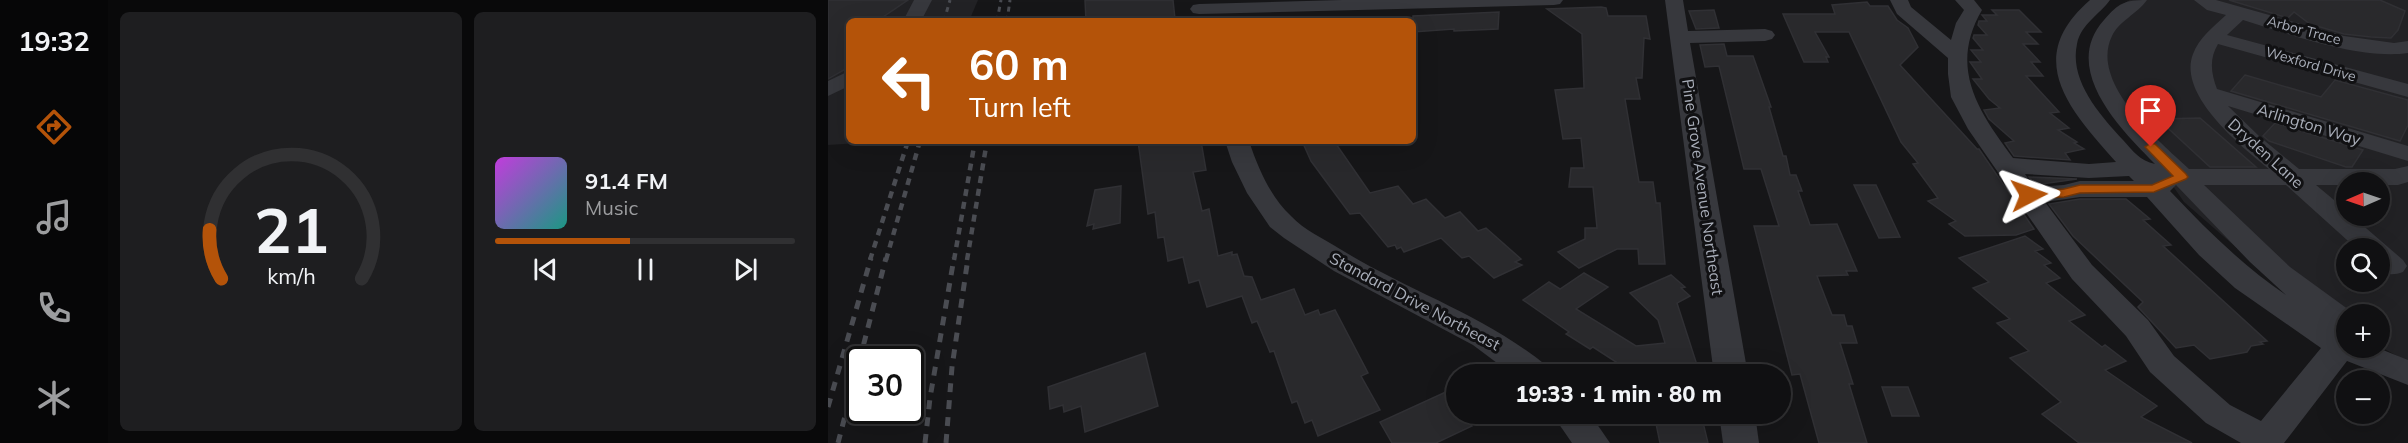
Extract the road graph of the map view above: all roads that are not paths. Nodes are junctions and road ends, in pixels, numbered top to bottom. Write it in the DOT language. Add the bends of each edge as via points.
graph roads {
  1 [pos="923,0"];
  2 [pos="1554,0"];
  3 [pos="1674,0"];
  4 [pos="1899,0"];
  5 [pos="1964,0"];
  6 [pos="2101,0"];
  7 [pos="2138,0"];
  8 [pos="2203,0"];
  9 [pos="2241,7"];
  10 [pos="2276,9"];
  11 [pos="1200,10"];
  12 [pos="914,18"];
  13 [pos="1765,35"];
  14 [pos="1681,37"];
  15 [pos="2213,37"];
  16 [pos="2407,38"];
  17 [pos="1958,56"];
  18 [pos="846,79"];
  19 [pos="828,90"];
  20 [pos="2408,91"];
  21 [pos="2209,93"];
  22 [pos="1238,144"];
  23 [pos="2408,154"];
  24 [pos="2007,165"];
  25 [pos="2408,173"];
  26 [pos="2181,177"];
  27 [pos="2145,178"];
  28 [pos="2294,178"];
  29 [pos="2095,180"];
  30 [pos="2029,195"];
  31 [pos="2362,238"];
  32 [pos="2336,327"];
  33 [pos="2336,331"];
  34 [pos="2336,345"];
  35 [pos="2390,352"];
  36 [pos="2382,358"];
  37 [pos="2408,363"];
  38 [pos="1523,364"];
  39 [pos="1729,364"];
  40 [pos="2408,373"];
  41 [pos="1578,424"];
  42 [pos="1738,424"];
  43 [pos="1592,443"];
  44 [pos="1741,443"];
  1 -- 12 [label="street"];
  2 -- 11 [label="street"];
  3 -- 14 [label="street, Pine Grove Avenue Northeast"];
  4 -- 17 [label="street" via="1903,10"];
  5 -- 17 [label="street" via="1973,10 1965,23"];
  6 -- 27 [label="street" via="2067,36 2067,70 2090,118"];
  7 -- 26 [label="street" via="2117,17 2099,43 2101,75 2125,119"];
  8 -- 9 [label="street, Arbor Trace" via="2213,6"];
  9 -- 10 [label="street"];
  9 -- 15 [label="street, Dryden Lane"];
  9 -- 16 [label="street, Arbor Trace" via="2379,48"];
  13 -- 14 [label="street"];
  14 -- 39 [label="street, Pine Grove Avenue Northeast"];
  15 -- 20 [label="street, Wexford Drive"];
  15 -- 21 [label="street, Dryden Lane" via="2200,60 2202,80"];
  17 -- 24 [label="street" via="1962,96"];
  18 -- 19 [label="street"];
  21 -- 23 [label="street, Arlington Way"];
  21 -- 28 [label="street, Dryden Lane" via="2240,132"];
  22 -- 38 [label="street, Standard Drive Northeast" via="1256,189 1282,223 1337,262 1456,319"];
  24 -- 29 [label="street"];
  24 -- 30 [label="street"];
  25 -- 28 [label="street" via="2398,177"];
  26 -- 27 [label="street"];
  26 -- 28 [label="street"];
  26 -- 32 [label="street"];
  27 -- 29 [label="street"];
  27 -- 33 [label="street" via="2209,249 2245,280"];
  28 -- 31 [label="street, Dryden Lane"];
  29 -- 30 [label="street"];
  30 -- 34 [label="street" via="2082,272 2137,328 2162,364 2218,414 2266,440"];
  35 -- 37 [label="street"];
  36 -- 40 [label="street"];
  41 -- 43 [label="street"];
  42 -- 44 [label="street"];
}
